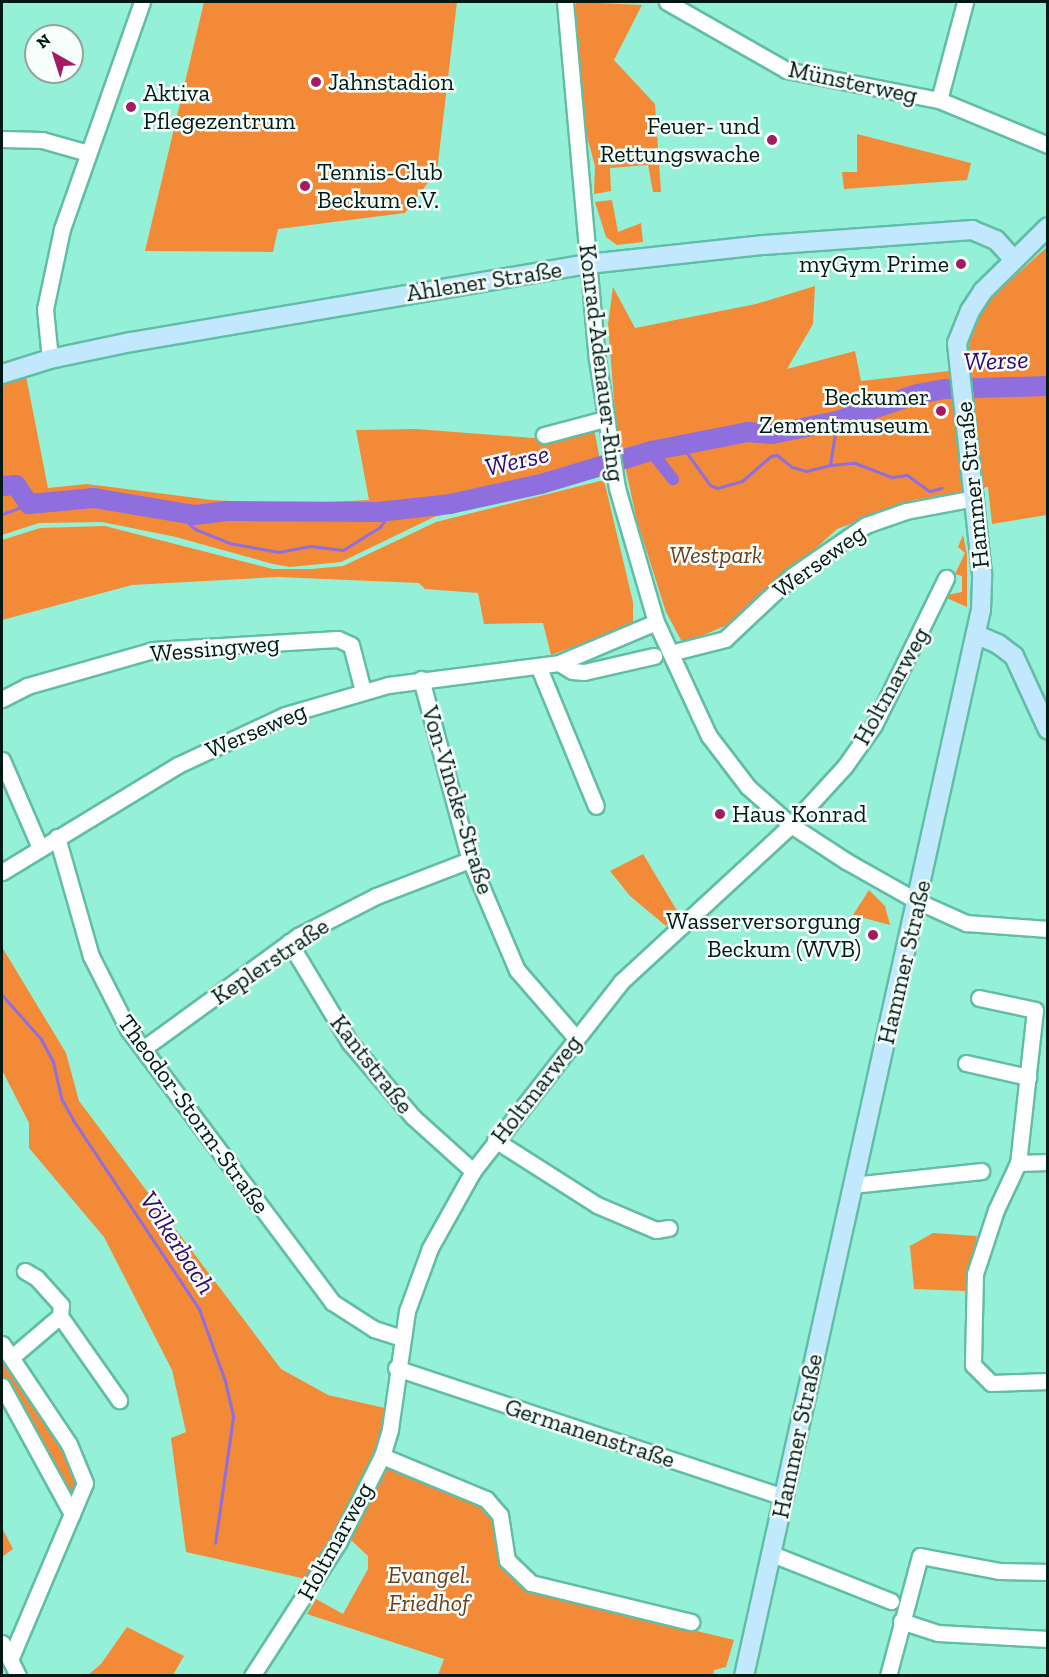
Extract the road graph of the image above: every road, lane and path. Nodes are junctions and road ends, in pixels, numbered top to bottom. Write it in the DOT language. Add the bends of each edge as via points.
graph roads {
  1 [pos="142,2"];
  2 [pos="565,2"];
  3 [pos="667,2"];
  4 [pos="965,2"];
  5 [pos="939,100"];
  6 [pos="2,139"];
  7 [pos="1047,145"];
  8 [pos="88,153"];
  9 [pos="1047,227"];
  10 [pos="1012,258"];
  11 [pos="588,264"];
  12 [pos="50,359"];
  13 [pos="2,374"];
  14 [pos="604,418"];
  15 [pos="544,435"];
  16 [pos="974,498"];
  17 [pos="946,578"];
  18 [pos="656,622"];
  19 [pos="976,635"];
  20 [pos="678,651"];
  21 [pos="654,656"];
  22 [pos="559,663"];
  23 [pos="539,668"];
  24 [pos="421,680"];
  25 [pos="363,691"];
  26 [pos="2,699"];
  27 [pos="1047,730"];
  28 [pos="2,760"];
  29 [pos="596,806"];
  30 [pos="791,825"];
  31 [pos="57,837"];
  32 [pos="40,848"];
  33 [pos="470,860"];
  34 [pos="2,872"];
  35 [pos="917,901"];
  36 [pos="1047,929"];
  37 [pos="289,942"];
  38 [pos="980,999"];
  39 [pos="576,1038"];
  40 [pos="144,1048"];
  41 [pos="966,1063"];
  42 [pos="1028,1077"];
  43 [pos="495,1140"];
  44 [pos="1047,1162"];
  45 [pos="1018,1163"];
  46 [pos="473,1171"];
  47 [pos="981,1171"];
  48 [pos="853,1185"];
  49 [pos="669,1228"];
  50 [pos="25,1271"];
  51 [pos="60,1316"];
  52 [pos="402,1338"];
  53 [pos="2,1344"];
  54 [pos="13,1356"];
  55 [pos="396,1368"];
  56 [pos="1047,1381"];
  57 [pos="2,1386"];
  58 [pos="119,1400"];
  59 [pos="382,1456"];
  60 [pos="784,1497"];
  61 [pos="72,1514"];
  62 [pos="771,1554"];
  63 [pos="1047,1572"];
  64 [pos="891,1600"];
  65 [pos="901,1621"];
  66 [pos="691,1622"];
  67 [pos="1047,1639"];
  68 [pos="2,1643"];
  69 [pos="10,1660"];
  70 [pos="18,1676"];
  71 [pos="252,1676"];
  72 [pos="744,1676"];
  73 [pos="888,1676"];
  1 -- 8 [label="street"];
  2 -- 11 [label="street, Konrad-Adenauer-Ring"];
  3 -- 5 [label="street, Münsterweg" via="786,70"];
  4 -- 5 [label="street"];
  5 -- 7 [label="street, Münsterweg"];
  6 -- 8 [label="street" via="42,140"];
  8 -- 12 [label="street" via="51,271 45,309"];
  9 -- 10 [label="main road, Hammer Straße"];
  10 -- 11 [label="main road, Ahlener Straße" via="996,240 972,231 764,245"];
  10 -- 16 [label="main road, Hammer Straße" via="983,291 957,343"];
  11 -- 12 [label="main road, Ahlener Straße"];
  11 -- 14 [label="street, Konrad-Adenauer-Ring"];
  12 -- 13 [label="main road, Ahlener Straße"];
  14 -- 15 [label="street"];
  14 -- 18 [label="street, Konrad-Adenauer-Ring" via="617,488"];
  16 -- 19 [label="main road, Hammer Straße" via="982,574"];
  16 -- 20 [label="street, Werseweg" via="906,510 866,525 792,576 725,639"];
  17 -- 30 [label="street, Holtmarweg" via="874,725 845,766"];
  18 -- 22 [label="street, Werseweg"];
  18 -- 30 [label="street, Konrad-Adenauer-Ring" via="709,736 748,787"];
  19 -- 27 [label="main road" via="1014,656"];
  19 -- 35 [label="main road, Hammer Straße"];
  21 -- 22 [label="street" via="584,672 572,671"];
  22 -- 23 [label="street, Werseweg"];
  23 -- 24 [label="street, Werseweg"];
  23 -- 29 [label="street"];
  24 -- 25 [label="street, Werseweg"];
  24 -- 33 [label="street, Von-Vincke-Straße"];
  25 -- 26 [label="street, Wessingweg" via="351,645 338,639 153,650 27,686"];
  25 -- 31 [label="street, Werseweg" via="285,715 214,747"];
  28 -- 32 [label="street"];
  30 -- 35 [label="street, Konrad-Adenauer-Ring"];
  30 -- 39 [label="street, Holtmarweg" via="621,982"];
  31 -- 32 [label="street, Werseweg"];
  31 -- 40 [label="street, Theodor-Storm-Straße" via="91,956 128,1029"];
  32 -- 34 [label="street, Werseweg"];
  33 -- 37 [label="street, Keplerstraße" via="376,896"];
  33 -- 39 [label="street, Von-Vincke-Straße" via="517,970"];
  35 -- 36 [label="street, Konrad-Adenauer-Ring" via="966,923"];
  35 -- 48 [label="main road, Hammer Straße"];
  37 -- 40 [label="street, Keplerstraße"];
  37 -- 46 [label="street, Kantstraße" via="350,1043 413,1117"];
  38 -- 42 [label="street" via="1035,1010"];
  39 -- 43 [label="street, Holtmarweg"];
  40 -- 52 [label="street, Theodor-Storm-Straße" via="332,1302 374,1329"];
  41 -- 42 [label="street"];
  42 -- 45 [label="street"];
  43 -- 46 [label="street, Holtmarweg"];
  43 -- 49 [label="street" via="597,1205 656,1230"];
  44 -- 45 [label="street"];
  45 -- 56 [label="street" via="979,1257 972,1304 973,1365 991,1383"];
  46 -- 52 [label="street, Holtmarweg" via="430,1248 407,1311"];
  47 -- 48 [label="street"];
  48 -- 60 [label="main road, Hammer Straße"];
  50 -- 51 [label="street" via="37,1278 61,1305"];
  51 -- 54 [label="street"];
  51 -- 58 [label="street"];
  52 -- 55 [label="street, Holtmarweg"];
  53 -- 54 [label="street"];
  54 -- 61 [label="street" via="69,1444 85,1477 85,1490"];
  55 -- 59 [label="street, Holtmarweg" via="390,1429"];
  55 -- 60 [label="street, Germanenstraße"];
  57 -- 61 [label="street"];
  59 -- 66 [label="street" via="486,1498 500,1515 507,1560 531,1583"];
  59 -- 71 [label="street, Holtmarweg" via="338,1544"];
  60 -- 62 [label="main road, Hammer Straße"];
  61 -- 69 [label="street"];
  62 -- 64 [label="street"];
  62 -- 72 [label="main road, Hammer Straße"];
  63 -- 65 [label="street" via="999,1571 920,1556"];
  65 -- 67 [label="street" via="938,1633"];
  65 -- 73 [label="street"];
  68 -- 69 [label="street"];
  69 -- 70 [label="street"];
}
